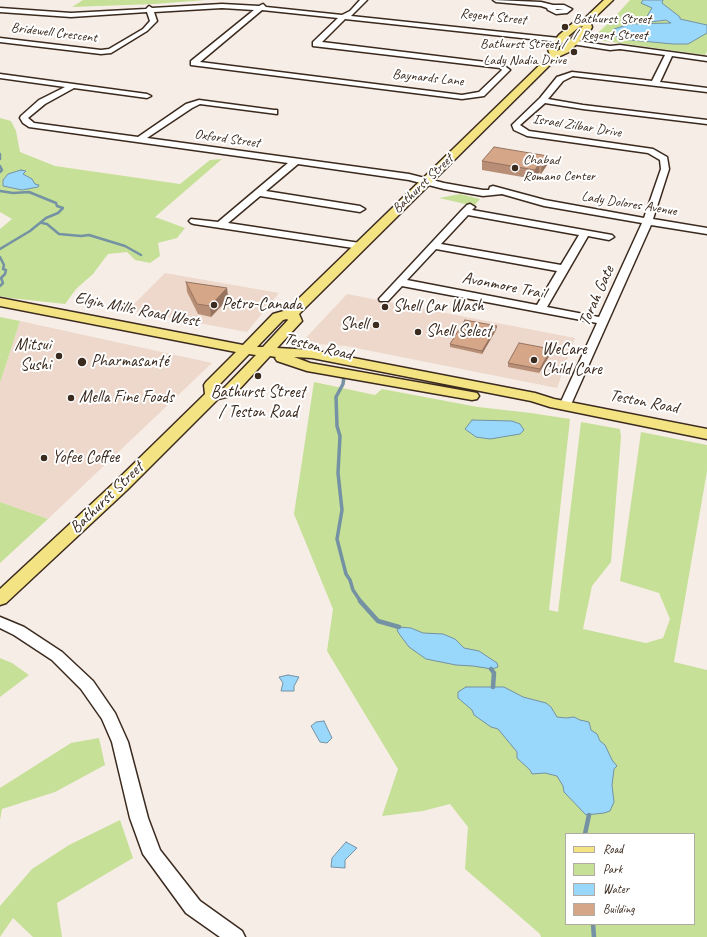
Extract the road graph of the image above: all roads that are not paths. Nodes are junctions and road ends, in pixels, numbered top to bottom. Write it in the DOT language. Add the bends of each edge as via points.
graph roads {
  1 [pos="270,0"];
  2 [pos="354,0"];
  3 [pos="364,0"];
  4 [pos="496,0"];
  5 [pos="609,0"];
  6 [pos="0,7"];
  7 [pos="262,7"];
  8 [pos="552,7"];
  9 [pos="150,9"];
  10 [pos="0,10"];
  11 [pos="346,15"];
  12 [pos="586,22"];
  13 [pos="561,39"];
  14 [pos="0,40"];
  15 [pos="575,41"];
  16 [pos="669,54"];
  17 [pos="555,56"];
  18 [pos="707,59"];
  19 [pos="0,76"];
  20 [pos="655,84"];
  21 [pos="73,86"];
  22 [pos="707,90"];
  23 [pos="147,96"];
  24 [pos="543,100"];
  25 [pos="274,112"];
  26 [pos="707,122"];
  27 [pos="139,140"];
  28 [pos="295,162"];
  29 [pos="428,181"];
  30 [pos="258,193"];
  31 [pos="544,203"];
  32 [pos="360,209"];
  33 [pos="194,221"];
  34 [pos="648,221"];
  35 [pos="529,222"];
  36 [pos="220,225"];
  37 [pos="707,231"];
  38 [pos="585,233"];
  39 [pos="609,237"];
  40 [pos="360,246"];
  41 [pos="433,246"];
  42 [pos="564,269"];
  43 [pos="399,282"];
  44 [pos="384,299"];
  45 [pos="0,302"];
  46 [pos="540,309"];
  47 [pos="292,313"];
  48 [pos="603,321"];
  49 [pos="247,350"];
  50 [pos="267,352"];
  51 [pos="213,395"];
  52 [pos="565,406"];
  53 [pos="707,434"];
  54 [pos="0,599"];
  55 [pos="0,622"];
  56 [pos="234,937"];
  1 -- 7 [label="street"];
  2 -- 11 [label="street"];
  3 -- 11 [label="street"];
  4 -- 8 [label="street"];
  5 -- 12 [label="main road, Bathurst Street"];
  6 -- 9 [label="street, Regent Street" via="64,12"];
  7 -- 9 [label="street, Regent Street"];
  7 -- 11 [label="street, Regent Street"];
  7 -- 11 [label="street, Baynards Lane" via="194,63 462,96 481,94 506,70 502,66 316,44"];
  9 -- 10 [label="street, Regent Street" via="71,15"];
  9 -- 14 [label="street, Bridewell Crescent" via="154,21 150,26 111,51"];
  11 -- 13 [label="street, Regent Street"];
  12 -- 13 [label="main road, Bathurst Street" via="576,25"];
  12 -- 15 [label="main road, Bathurst Street" via="588,27"];
  13 -- 15 [label="street, Regent Street"];
  13 -- 17 [label="main road" via="552,49"];
  15 -- 16 [label="street, Regent Street" via="610,48"];
  15 -- 17 [label="main road, Bathurst Street"];
  16 -- 18 [label="street, Regent Street"];
  16 -- 20 [label="street"];
  17 -- 29 [label="main road, Bathurst Street"];
  19 -- 21 [label="street"];
  20 -- 22 [label="street, Israel Zilbar Drive"];
  20 -- 24 [label="street, Israel Zilbar Drive" via="572,74 560,79"];
  21 -- 23 [label="street"];
  21 -- 27 [label="street, Oxford Street" via="42,102 24,118 26,122 32,125"];
  24 -- 26 [label="street"];
  24 -- 34 [label="street, Israel Zilbar Drive" via="516,125 520,131 650,151 664,159 665,169"];
  25 -- 27 [label="street" via="199,102"];
  27 -- 28 [label="street, Oxford Street"];
  28 -- 29 [label="street, Oxford Street"];
  28 -- 30 [label="street"];
  29 -- 31 [label="street, Lady Dolores Avenue" via="483,192 500,192"];
  29 -- 40 [label="main road, Bathurst Street"];
  30 -- 32 [label="street"];
  30 -- 36 [label="street"];
  31 -- 34 [label="street, Lady Dolores Avenue"];
  31 -- 35 [label="street"];
  33 -- 36 [label="street"];
  34 -- 37 [label="street, Lady Dolores Avenue"];
  34 -- 48 [label="street, Torah Gate"];
  35 -- 38 [label="street"];
  35 -- 41 [label="street" via="468,209"];
  36 -- 40 [label="street"];
  38 -- 39 [label="street"];
  38 -- 42 [label="street"];
  40 -- 47 [label="main road, Bathurst Street"];
  41 -- 42 [label="street"];
  41 -- 43 [label="street"];
  42 -- 46 [label="street"];
  43 -- 44 [label="street"];
  43 -- 46 [label="street, Avonmore Trail"];
  45 -- 49 [label="main road, Elgin Mills Road West"];
  46 -- 48 [label="street, Avonmore Trail"];
  47 -- 49 [label="main road, Bathurst Street" via="278,317"];
  47 -- 50 [label="main road, Bathurst Street" via="295,321"];
  48 -- 52 [label="street, Torah Gate"];
  49 -- 50 [label="main road, Elgin Mills Road West"];
  49 -- 51 [label="main road, Bathurst Street" via="211,385"];
  50 -- 51 [label="main road, Bathurst Street" via="229,392"];
  50 -- 52 [label="main road, Teston Road" via="307,367 535,407 550,403"];
  51 -- 54 [label="main road, Bathurst Street" via="121,486"];
  52 -- 53 [label="main road, Teston Road"];
  55 -- 56 [label="street" via="19,631 57,656 87,685 109,717 120,742 139,818 152,854 193,907"];
}
